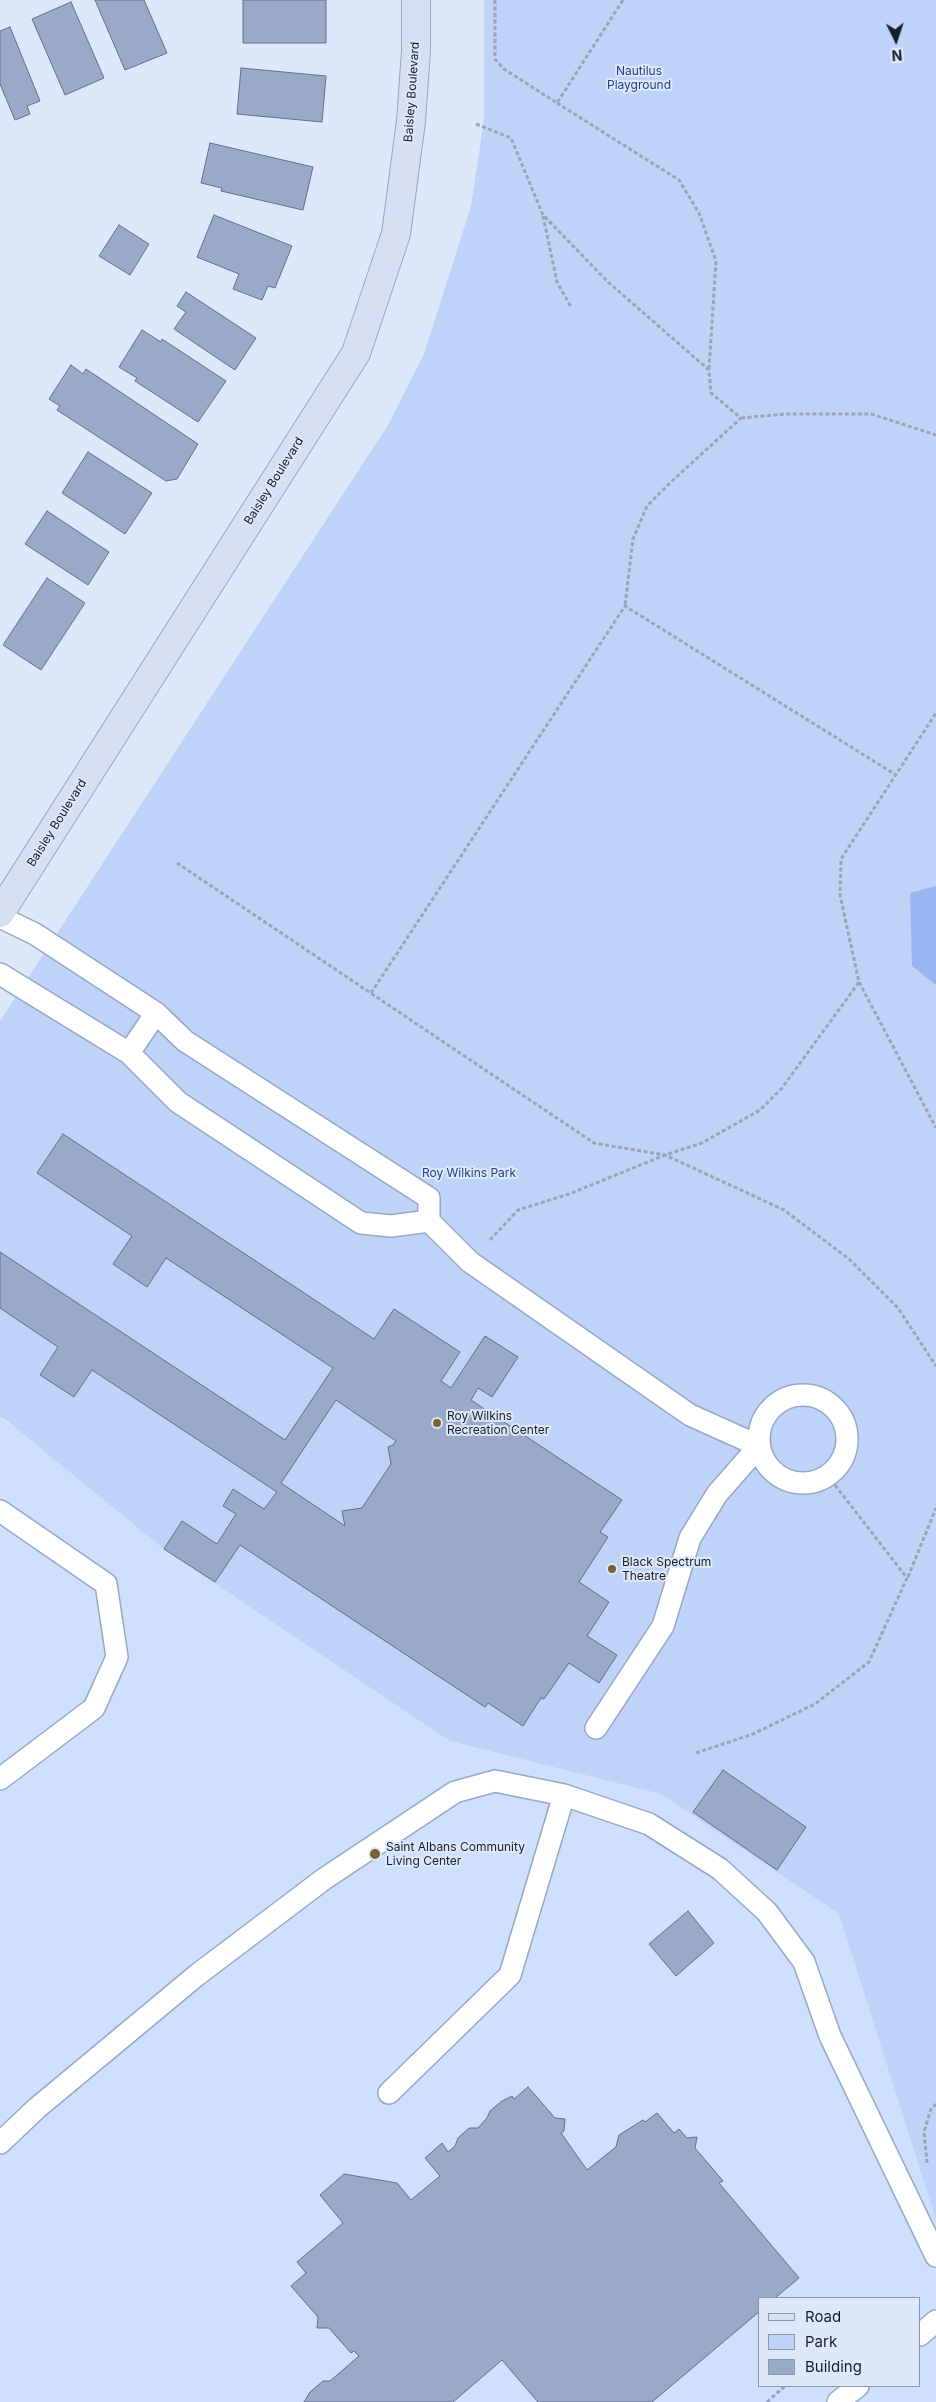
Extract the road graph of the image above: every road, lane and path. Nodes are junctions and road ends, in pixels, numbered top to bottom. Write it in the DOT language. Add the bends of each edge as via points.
graph roads {
  1 [pos="416,0"];
  2 [pos="495,0"];
  3 [pos="623,0"];
  4 [pos="557,104"];
  5 [pos="476,124"];
  6 [pos="543,215"];
  7 [pos="571,307"];
  8 [pos="709,370"];
  9 [pos="741,418"];
  10 [pos="936,435"];
  11 [pos="625,606"];
  12 [pos="936,713"];
  13 [pos="896,775"];
  14 [pos="177,863"];
  15 [pos="0,913"];
  16 [pos="0,917"];
  17 [pos="0,974"];
  18 [pos="859,982"];
  19 [pos="371,993"];
  20 [pos="156,1012"];
  21 [pos="129,1053"];
  22 [pos="936,1128"];
  23 [pos="665,1155"];
  24 [pos="429,1221"];
  25 [pos="470,1262"];
  26 [pos="936,1366"];
  27 [pos="759,1446"];
  28 [pos="828,1476"];
  29 [pos="936,1508"];
  30 [pos="0,1511"];
  31 [pos="907,1578"];
  32 [pos="596,1728"];
  33 [pos="696,1753"];
  34 [pos="0,1779"];
  35 [pos="564,1795"];
  36 [pos="389,2093"];
  37 [pos="936,2104"];
  38 [pos="0,2143"];
  39 [pos="929,2170"];
  40 [pos="936,2256"];
  41 [pos="936,2321"];
  42 [pos="921,2334"];
  43 [pos="784,2387"];
  44 [pos="857,2387"];
  45 [pos="767,2402"];
  46 [pos="838,2402"];
  1 -- 15 [label="street, Baisley Boulevard" via="411,121 396,234 356,353"];
  2 -- 4 [label="path" via="495,59 504,69"];
  3 -- 4 [label="path"];
  4 -- 8 [label="path" via="679,180 699,213 716,261"];
  5 -- 6 [label="path" via="511,138"];
  6 -- 7 [label="path" via="558,282"];
  6 -- 8 [label="path" via="608,282"];
  8 -- 9 [label="path" via="711,393"];
  9 -- 10 [label="path" via="786,414 871,414"];
  9 -- 11 [label="path" via="647,506 633,539"];
  11 -- 13 [label="path"];
  11 -- 19 [label="path"];
  12 -- 13 [label="path"];
  13 -- 18 [label="path" via="841,859 840,895"];
  14 -- 19 [label="path"];
  16 -- 20 [label="lane" via="35,934"];
  17 -- 21 [label="lane"];
  18 -- 22 [label="path"];
  18 -- 23 [label="path" via="782,1088 760,1110 702,1143"];
  19 -- 23 [label="path" via="594,1143"];
  20 -- 21 [label="lane"];
  20 -- 24 [label="lane" via="185,1041 429,1198"];
  21 -- 24 [label="lane" via="178,1102 361,1223 391,1226"];
  23 -- 25 [label="path" via="569,1194 518,1210"];
  23 -- 26 [label="path" via="784,1210 849,1259 898,1308"];
  24 -- 25 [label="lane"];
  25 -- 27 [label="lane" via="690,1414"];
  27 -- 28 [label="lane" via="773,1472 786,1480 800,1484"];
  27 -- 28 [label="lane" via="764,1418 784,1399 798,1395 825,1401 844,1423 847,1438 839,1466"];
  27 -- 32 [label="lane" via="717,1494 690,1538 663,1626"];
  28 -- 31 [label="path"];
  29 -- 31 [label="path"];
  30 -- 34 [label="lane" via="106,1584 118,1657 94,1708"];
  31 -- 33 [label="path" via="869,1662 814,1704 753,1734"];
  35 -- 36 [label="lane" via="510,1975"];
  35 -- 38 [label="lane" via="495,1781 455,1792 324,1879 197,1975 37,2108"];
  35 -- 40 [label="lane" via="650,1824 720,1869 766,1912 804,1962 830,2036"];
  37 -- 39 [label="path" via="931,2109 924,2132"];
  41 -- 42 [label="lane"];
  43 -- 45 [label="path"];
  44 -- 46 [label="lane"];
}
